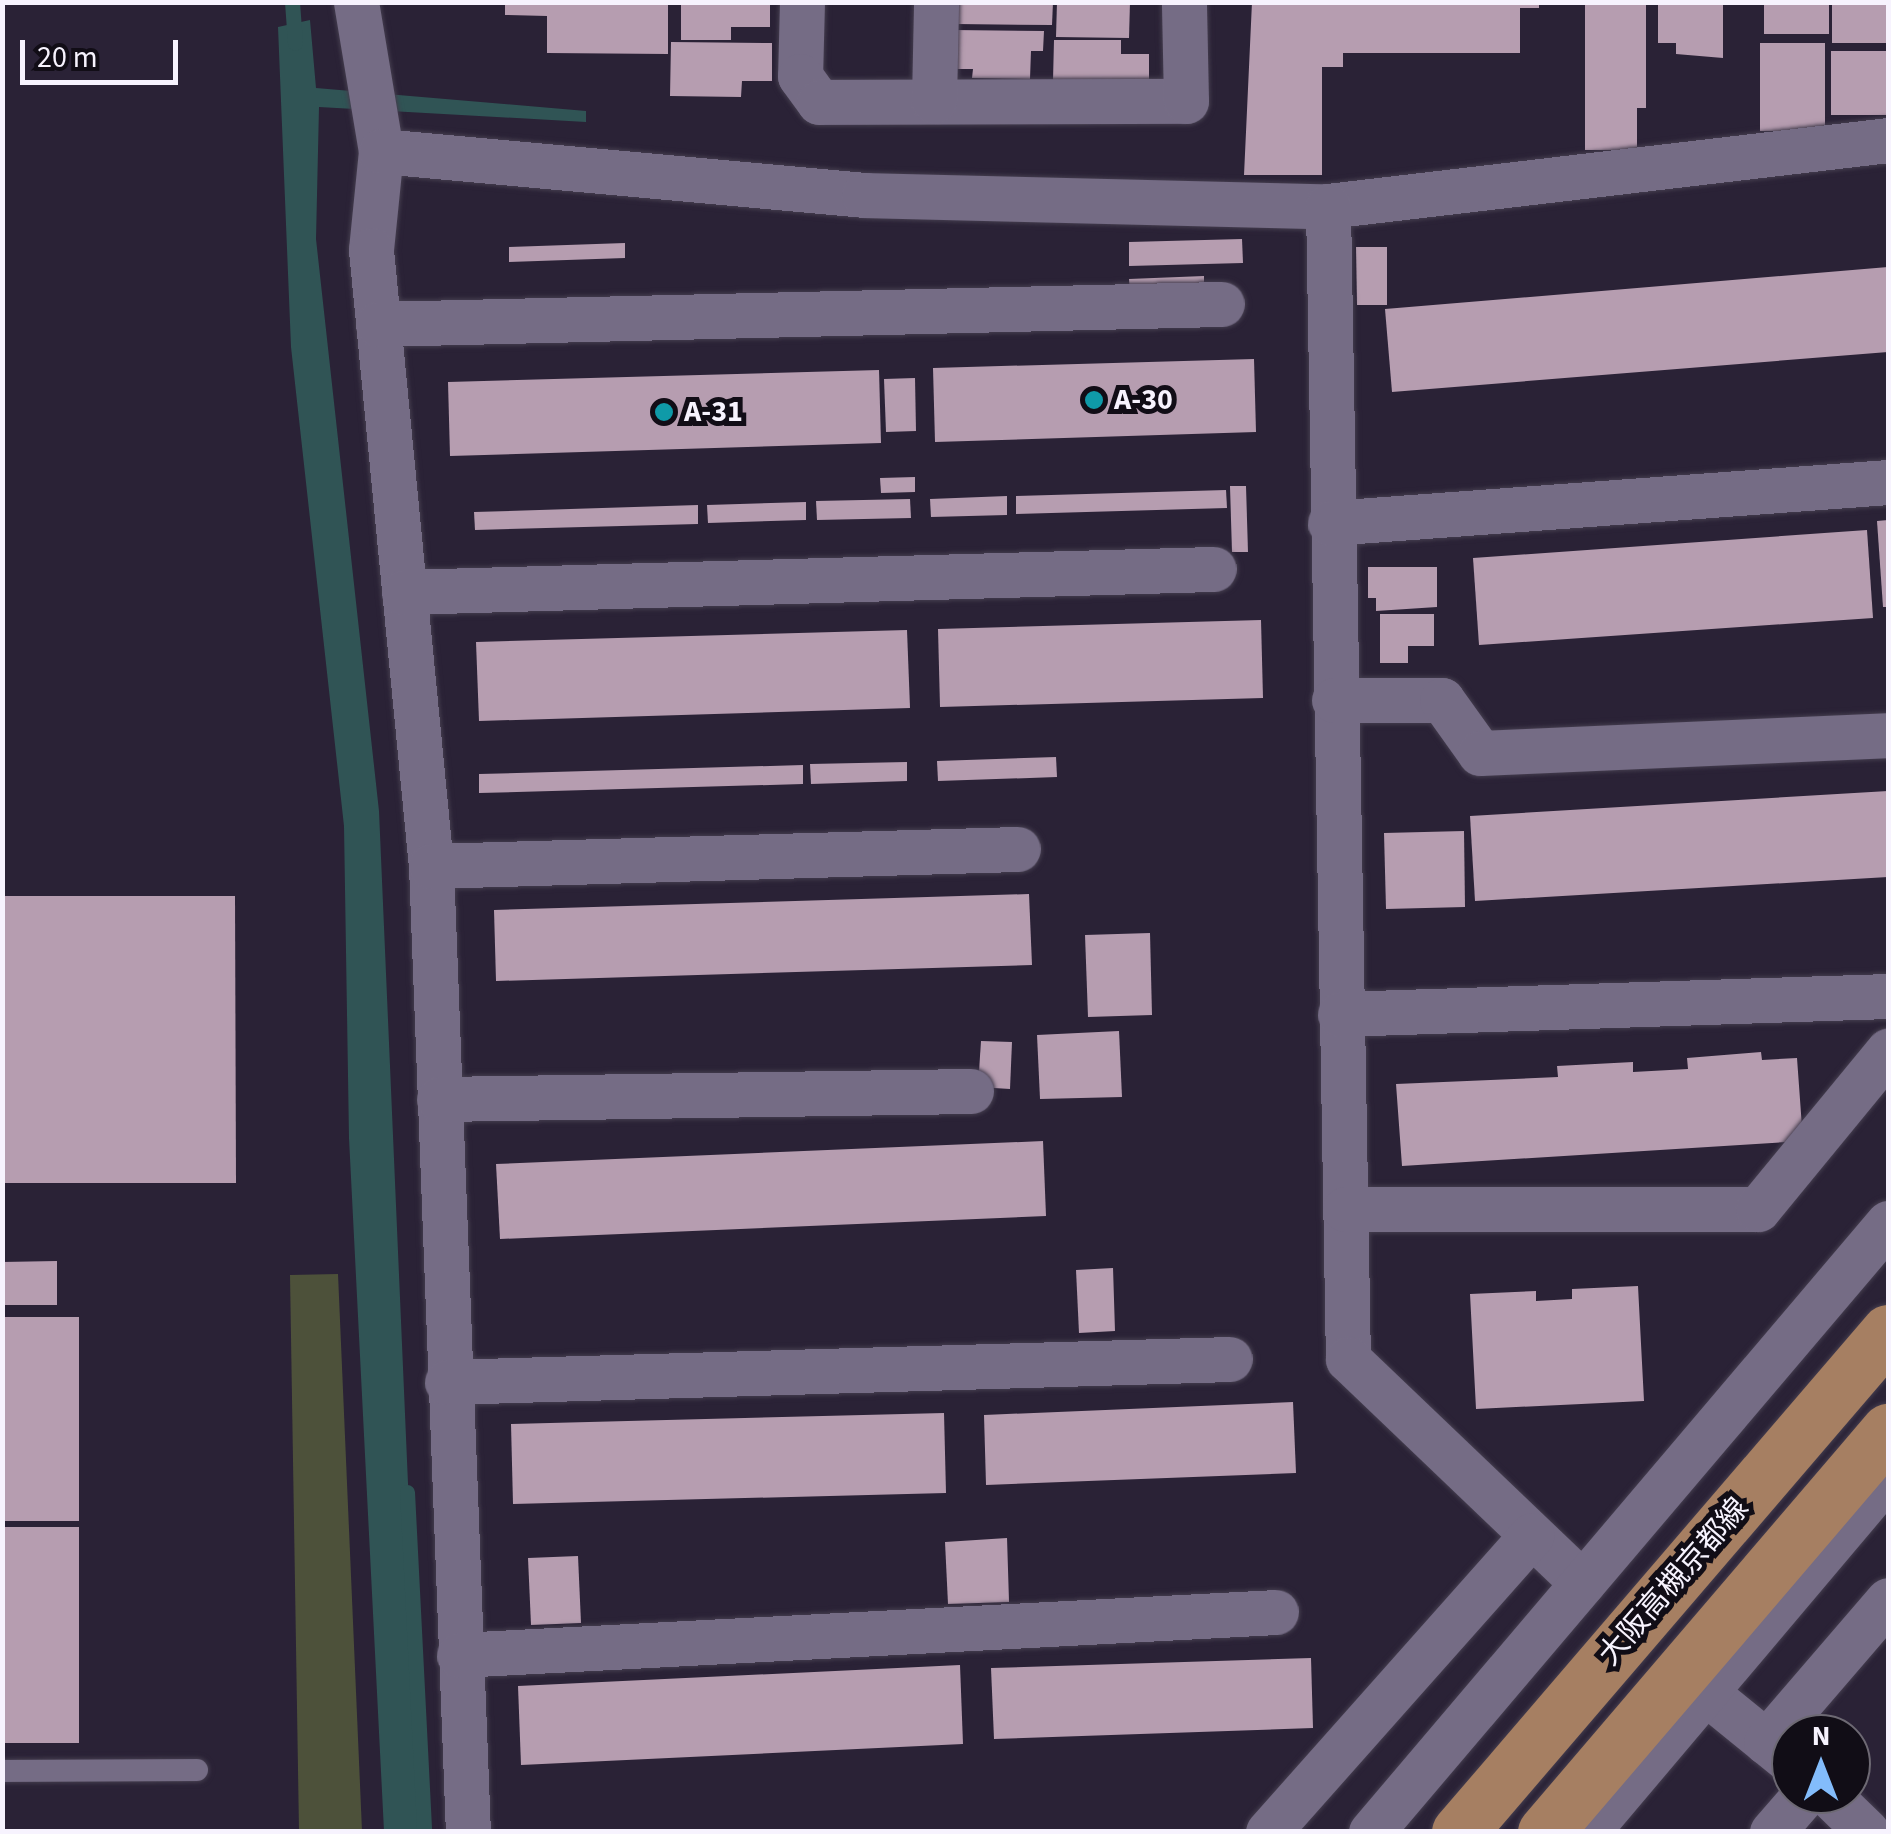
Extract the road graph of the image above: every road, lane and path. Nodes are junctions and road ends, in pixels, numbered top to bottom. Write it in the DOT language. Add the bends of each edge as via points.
graph roads {
  1 [pos="356,2"];
  2 [pos="802,2"];
  3 [pos="936,2"];
  4 [pos="1184,2"];
  5 [pos="934,102"];
  6 [pos="376,117"];
  7 [pos="1888,140"];
  8 [pos="1328,206"];
  9 [pos="1222,304"];
  10 [pos="378,324"];
  11 [pos="1888,482"];
  12 [pos="1330,523"];
  13 [pos="1214,569"];
  14 [pos="404,592"];
  15 [pos="1334,700"];
  16 [pos="1888,734"];
  17 [pos="1018,848"];
  18 [pos="430,866"];
  19 [pos="1888,996"];
  20 [pos="1340,1014"];
  21 [pos="1888,1051"];
  22 [pos="971,1091"];
  23 [pos="438,1098"];
  24 [pos="1345,1209"];
  25 [pos="1888,1223"];
  26 [pos="1888,1332"];
  27 [pos="1230,1359"];
  28 [pos="447,1382"];
  29 [pos="1888,1432"];
  30 [pos="1888,1476"];
  31 [pos="1532,1535"];
  32 [pos="1582,1583"];
  33 [pos="1888,1600"];
  34 [pos="1276,1612"];
  35 [pos="459,1655"];
  36 [pos="1705,1692"];
  37 [pos="1806,1714"];
  38 [pos="1771,1746"];
  39 [pos="196,1770"];
  40 [pos="2,1771"];
  41 [pos="1849,1814"];
  42 [pos="468,1832"];
  43 [pos="1268,1832"];
  44 [pos="1370,1832"];
  45 [pos="1459,1832"];
  46 [pos="1545,1832"];
  47 [pos="1586,1832"];
  48 [pos="1867,1832"];
  1 -- 6 [label="street"];
  2 -- 5 [label="street" via="800,76 819,102"];
  3 -- 5 [label="street"];
  4 -- 5 [label="street" via="1186,100"];
  6 -- 8 [label="street" via="864,195"];
  6 -- 10 [label="street" via="371,250"];
  7 -- 8 [label="street"];
  8 -- 12 [label="street"];
  9 -- 10 [label="street"];
  10 -- 14 [label="street"];
  11 -- 12 [label="street"];
  12 -- 15 [label="street"];
  13 -- 14 [label="street"];
  14 -- 18 [label="street"];
  15 -- 16 [label="street" via="1442,700 1480,753"];
  15 -- 20 [label="street"];
  17 -- 18 [label="street"];
  18 -- 23 [label="street"];
  19 -- 20 [label="street"];
  20 -- 24 [label="street"];
  21 -- 24 [label="street" via="1758,1209"];
  22 -- 23 [label="street"];
  23 -- 28 [label="street"];
  24 -- 31 [label="street" via="1348,1359"];
  25 -- 32 [label="street"];
  26 -- 45 [label="main road, 大阪高槻京都線"];
  27 -- 28 [label="street"];
  28 -- 35 [label="street"];
  29 -- 46 [label="main road"];
  30 -- 36 [label="street"];
  31 -- 32 [label="street"];
  31 -- 43 [label="street"];
  32 -- 44 [label="street"];
  33 -- 37 [label="street"];
  34 -- 35 [label="street"];
  35 -- 42 [label="street"];
  36 -- 38 [label="street"];
  36 -- 47 [label="street"];
  39 -- 40 [label="lane"];
  41 -- 48 [label="street"];
}
